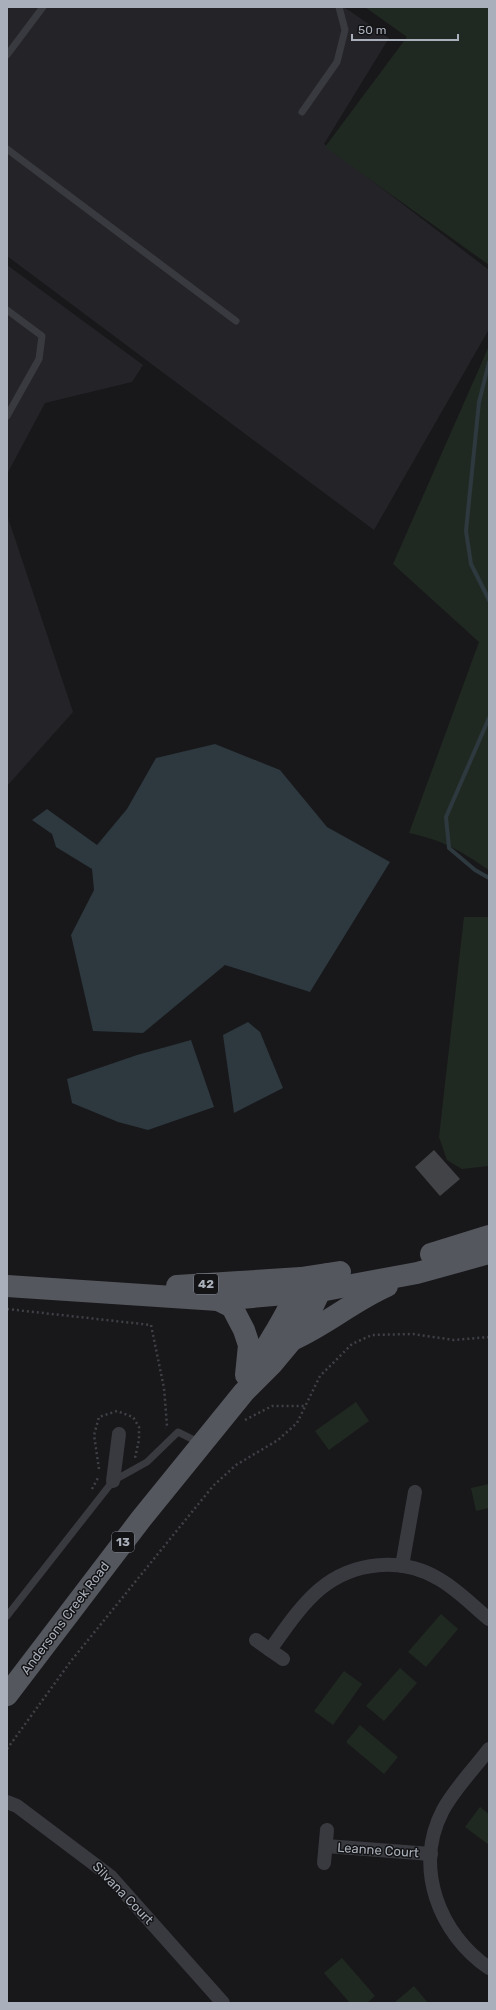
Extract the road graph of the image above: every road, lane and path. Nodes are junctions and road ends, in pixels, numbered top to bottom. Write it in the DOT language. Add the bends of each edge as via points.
graph roads {
  1 [pos="43,7"];
  2 [pos="339,7"];
  3 [pos="7,55"];
  4 [pos="302,112"];
  5 [pos="7,149"];
  6 [pos="7,310"];
  7 [pos="236,320"];
  8 [pos="7,416"];
  9 [pos="489,1236"];
  10 [pos="489,1253"];
  11 [pos="417,1273"];
  12 [pos="324,1283"];
  13 [pos="7,1286"];
  14 [pos="298,1286"];
  15 [pos="110,1292"];
  16 [pos="218,1300"];
  17 [pos="7,1309"];
  18 [pos="489,1338"];
  19 [pos="292,1340"];
  20 [pos="244,1392"];
  21 [pos="305,1406"];
  22 [pos="220,1421"];
  23 [pos="162,1432"];
  24 [pos="119,1434"];
  25 [pos="202,1444"];
  26 [pos="140,1454"];
  27 [pos="113,1481"];
  28 [pos="415,1492"];
  29 [pos="89,1494"];
  30 [pos="402,1566"];
  31 [pos="7,1616"];
  32 [pos="489,1619"];
  33 [pos="256,1640"];
  34 [pos="270,1650"];
  35 [pos="283,1659"];
  36 [pos="7,1694"];
  37 [pos="7,1749"];
  38 [pos="489,1749"];
  39 [pos="7,1802"];
  40 [pos="327,1830"];
  41 [pos="326,1846"];
  42 [pos="431,1854"];
  43 [pos="324,1863"];
  44 [pos="489,1968"];
  45 [pos="223,2003"];
  1 -- 3 [label="lane"];
  2 -- 4 [label="lane" via="345,30 337,62"];
  5 -- 7 [label="lane"];
  6 -- 8 [label="lane" via="42,336 39,360"];
  9 -- 12 [label="main road, 42"];
  10 -- 11 [label="main road, 42"];
  11 -- 12 [label="main road, 42"];
  11 -- 19 [label="main road" via="367,1295 313,1331"];
  12 -- 14 [label="main road, 42"];
  12 -- 19 [label="main road, Andersons Creek Road / 13"];
  13 -- 15 [label="main road, 42"];
  14 -- 15 [label="main road, 42"];
  14 -- 16 [label="main road, 42"];
  14 -- 20 [label="main road, Andersons Creek Road / 13" via="260,1356"];
  15 -- 16 [label="main road, 42"];
  16 -- 20 [label="main road" via="232,1307 249,1345"];
  17 -- 23 [label="path" via="151,1325 164,1388 167,1426"];
  18 -- 21 [label="path" via="454,1340 413,1334 372,1335 352,1344 320,1376"];
  19 -- 20 [label="main road, Andersons Creek Road / 13"];
  20 -- 22 [label="main road, Andersons Creek Road / 13"];
  21 -- 22 [label="path" via="272,1406 235,1424"];
  21 -- 37 [label="path" via="297,1423 278,1440 236,1465 213,1486 71,1661"];
  22 -- 25 [label="main road, Andersons Creek Road / 13"];
  24 -- 27 [label="street"];
  25 -- 27 [label="lane" via="178,1432 147,1462"];
  25 -- 36 [label="main road, Andersons Creek Road / 13" via="140,1519"];
  26 -- 29 [label="path" via="135,1459 139,1427 133,1417 117,1411 99,1417 94,1435 99,1475"];
  27 -- 31 [label="lane"];
  28 -- 30 [label="street"];
  30 -- 32 [label="street" via="440,1580"];
  30 -- 34 [label="street" via="390,1564 366,1568 329,1583 303,1607"];
  33 -- 34 [label="street"];
  34 -- 35 [label="street"];
  38 -- 42 [label="street" via="443,1811 437,1824"];
  39 -- 45 [label="street, Silvana Court" via="17,1806 110,1876"];
  40 -- 41 [label="street, Leanne Court"];
  41 -- 42 [label="street, Leanne Court"];
  41 -- 43 [label="street, Leanne Court"];
  42 -- 44 [label="street" via="433,1890 444,1921 464,1948"];
}
